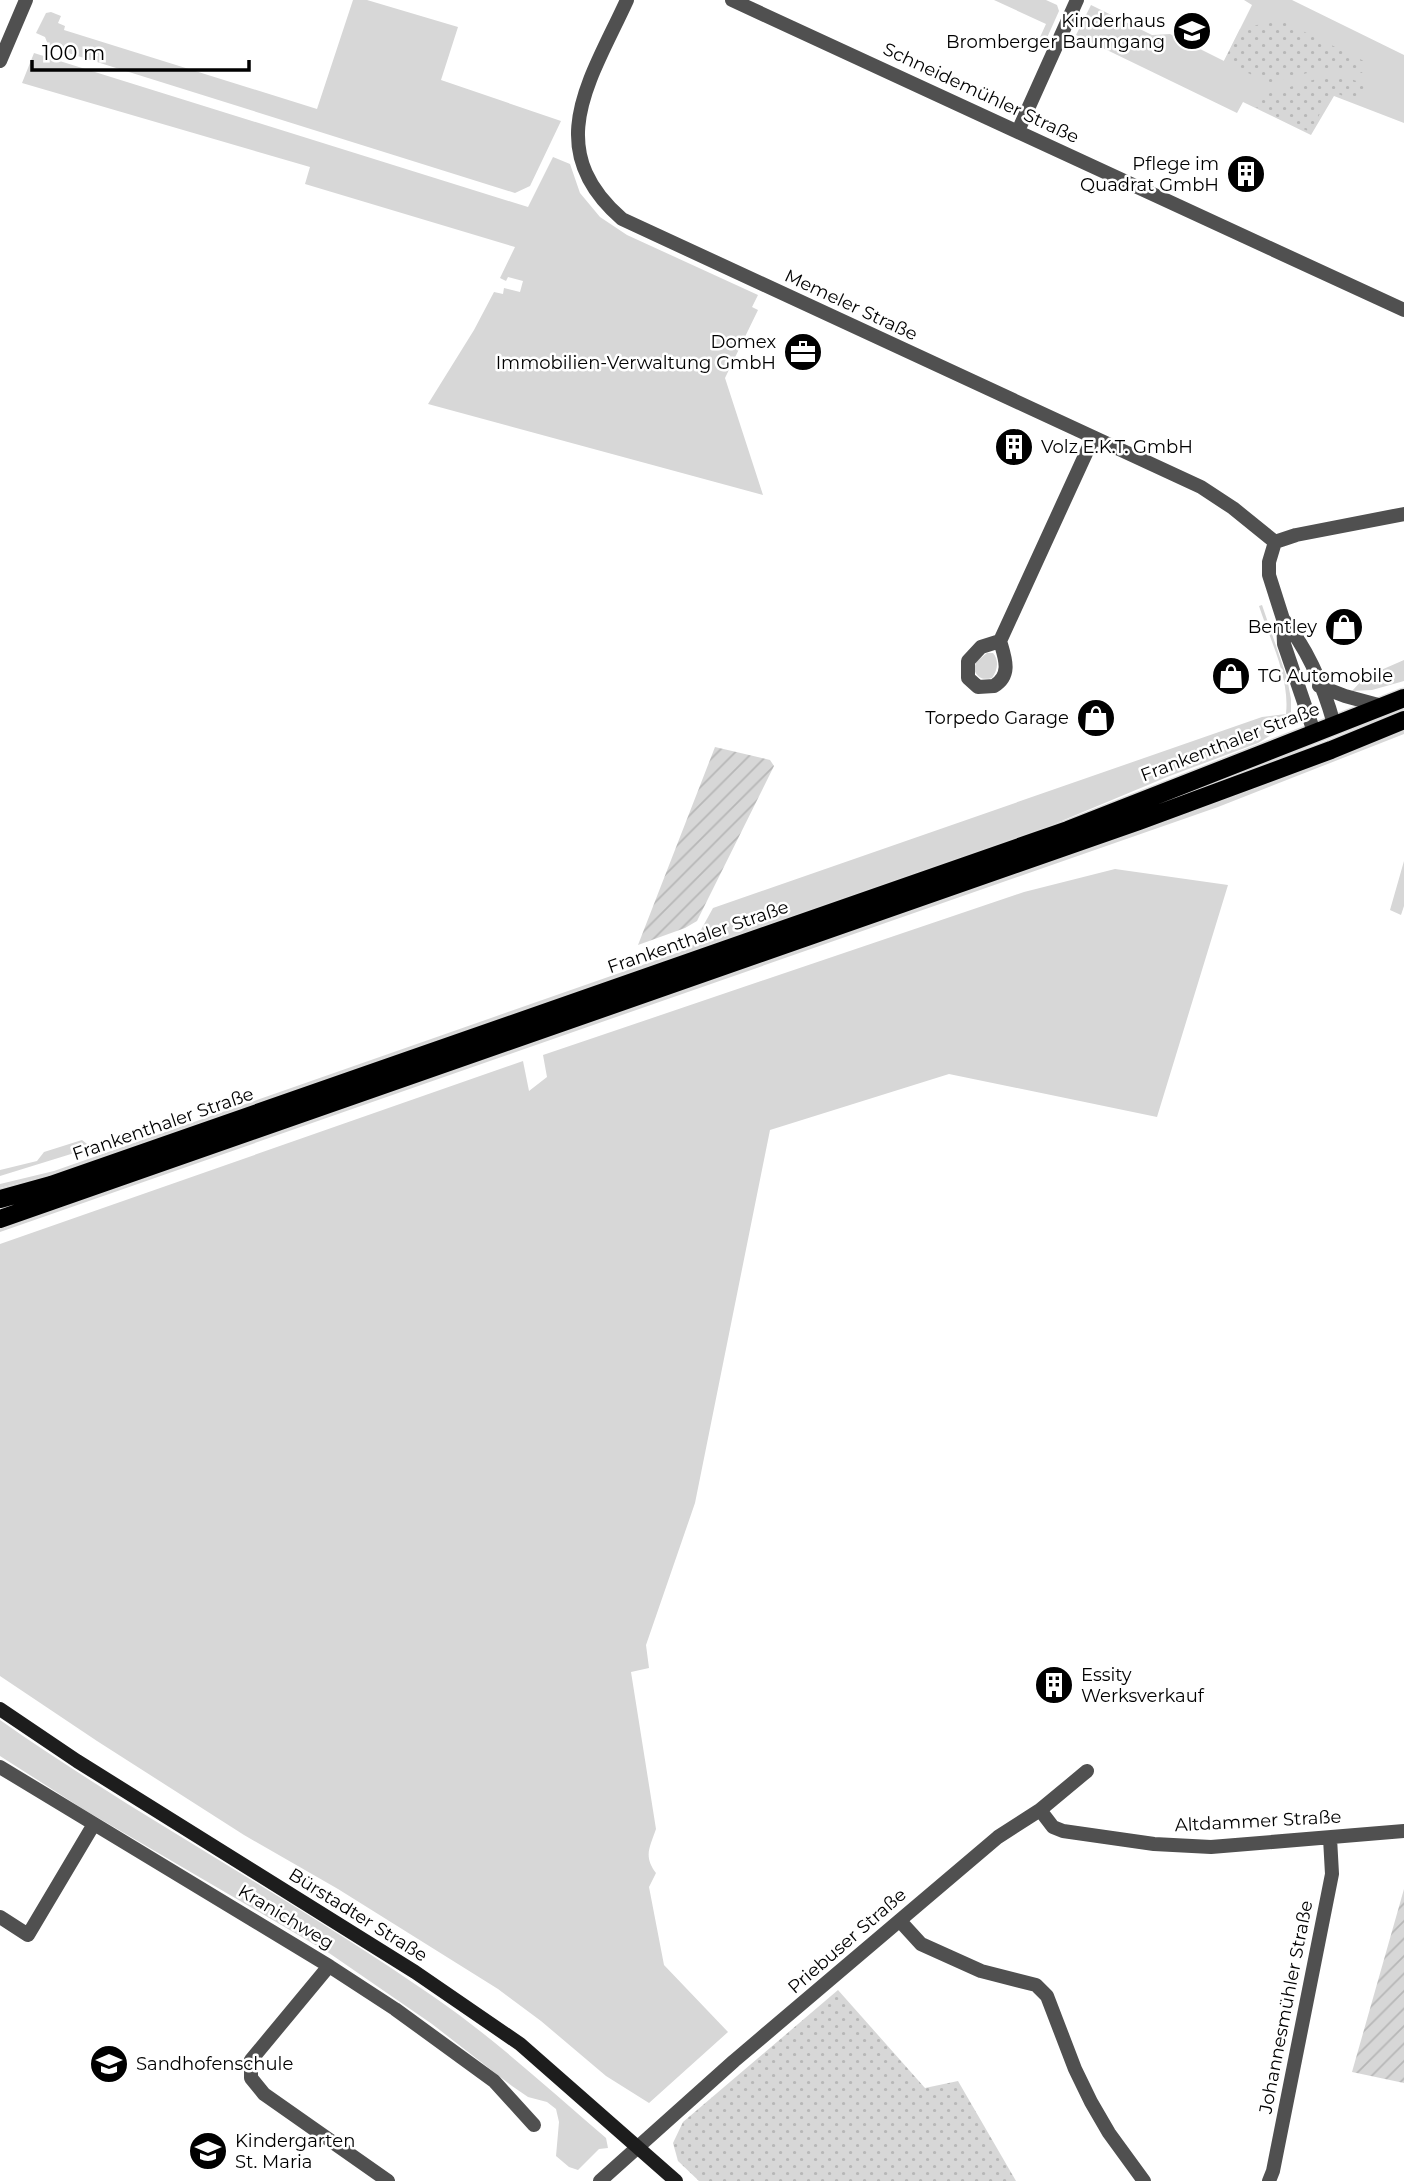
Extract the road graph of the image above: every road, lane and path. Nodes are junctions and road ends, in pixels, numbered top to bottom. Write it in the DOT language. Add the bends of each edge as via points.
graph roads {
  1 [pos="26,0"];
  2 [pos="627,0"];
  3 [pos="732,0"];
  4 [pos="1077,0"];
  5 [pos="0,61"];
  6 [pos="1018,131"];
  7 [pos="1404,310"];
  8 [pos="1093,438"];
  9 [pos="1404,514"];
  10 [pos="1275,542"];
  11 [pos="1283,619"];
  12 [pos="1000,641"];
  13 [pos="1319,686"];
  14 [pos="1404,698"];
  15 [pos="1382,706"];
  16 [pos="1404,720"];
  17 [pos="1334,724"];
  18 [pos="1314,732"];
  19 [pos="1331,750"];
  20 [pos="0,1199"];
  21 [pos="0,1219"];
  22 [pos="0,1709"];
  23 [pos="0,1766"];
  24 [pos="1087,1771"];
  25 [pos="1040,1810"];
  26 [pos="94,1824"];
  27 [pos="1404,1831"];
  28 [pos="1330,1838"];
  29 [pos="0,1917"];
  30 [pos="900,1921"];
  31 [pos="329,1966"];
  32 [pos="534,2125"];
  33 [pos="637,2146"];
  34 [pos="388,2181"];
  35 [pos="600,2181"];
  36 [pos="676,2181"];
  37 [pos="1144,2181"];
  38 [pos="1269,2181"];
  1 -- 5 [label="street"];
  2 -- 8 [label="street, Memeler Straße" via="582,99 577,137 590,184 622,219"];
  3 -- 6 [label="street, Schneidemühler Straße"];
  4 -- 6 [label="street"];
  6 -- 7 [label="street, Schneidemühler Straße"];
  8 -- 10 [label="street, Memeler Straße" via="1201,487"];
  8 -- 12 [label="street"];
  9 -- 10 [label="street"];
  10 -- 11 [label="street" via="1269,575"];
  11 -- 13 [label="street" via="1299,639"];
  11 -- 18 [label="street" via="1284,645"];
  13 -- 15 [label="street"];
  13 -- 17 [label="street"];
  14 -- 15 [label="main road, Frankenthaler Straße"];
  15 -- 17 [label="main road, Frankenthaler Straße"];
  16 -- 19 [label="main road, Frankenthaler Straße"];
  17 -- 18 [label="main road, Frankenthaler Straße"];
  17 -- 19 [label="main road"];
  18 -- 19 [label="main road"];
  18 -- 20 [label="main road, Frankenthaler Straße" via="1056,834 64,1181"];
  19 -- 21 [label="main road, Frankenthaler Straße" via="1053,852"];
  22 -- 33 [label="main road, Bürstadter Straße" via="436,1986 520,2044"];
  23 -- 26 [label="street, Kranichweg"];
  24 -- 25 [label="street, Priebuser Straße"];
  25 -- 28 [label="street, Altdammer Straße" via="1063,1831 1154,1844 1211,1847"];
  25 -- 30 [label="street, Priebuser Straße" via="998,1837"];
  26 -- 29 [label="street" via="28,1934"];
  26 -- 31 [label="street, Kranichweg"];
  27 -- 28 [label="street, Altdammer Straße"];
  28 -- 38 [label="street, Johannesmühler Straße" via="1332,1874"];
  30 -- 33 [label="street, Priebuser Straße"];
  30 -- 37 [label="street" via="921,1944 981,1971 1036,1985 1047,1996 1091,2102"];
  31 -- 32 [label="street, Kranichweg" via="494,2081"];
  31 -- 34 [label="street" via="251,2060 251,2078 264,2094"];
  33 -- 35 [label="street, Priebuser Straße"];
  33 -- 36 [label="main road, Bürstadter Straße"];
}
